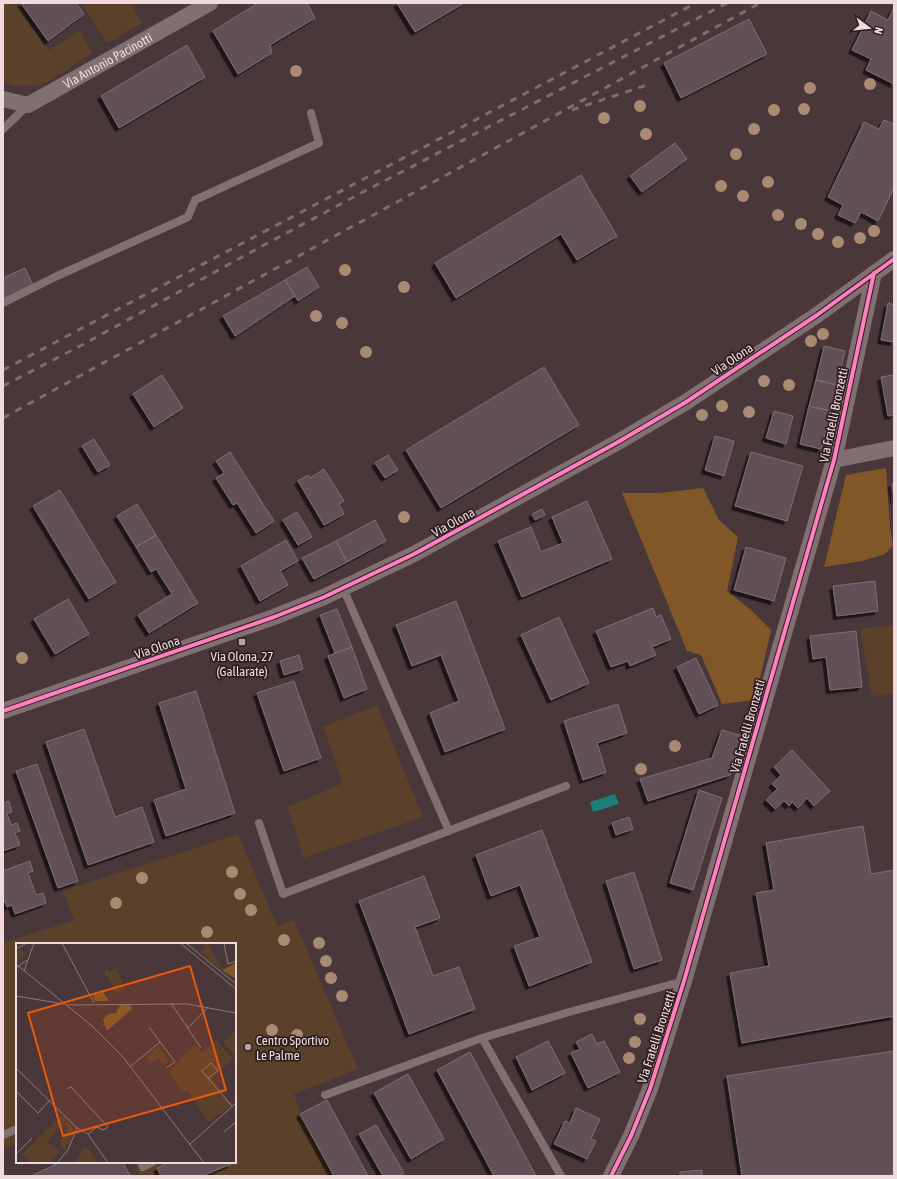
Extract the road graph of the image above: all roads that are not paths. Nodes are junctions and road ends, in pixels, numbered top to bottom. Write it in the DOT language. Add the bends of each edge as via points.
graph roads {
  1 [pos="210,3"];
  2 [pos="3,99"];
  3 [pos="28,105"];
  4 [pos="311,113"];
  5 [pos="3,129"];
  6 [pos="894,245"];
  7 [pos="891,261"];
  8 [pos="874,273"];
  9 [pos="3,303"];
  10 [pos="894,448"];
  11 [pos="834,460"];
  12 [pos="343,588"];
  13 [pos="3,711"];
  14 [pos="566,786"];
  15 [pos="259,823"];
  16 [pos="449,831"];
  17 [pos="684,981"];
  18 [pos="482,1038"];
  19 [pos="325,1095"];
  20 [pos="16,1129"];
  21 [pos="3,1135"];
  22 [pos="141,1163"];
  23 [pos="151,1163"];
  24 [pos="561,1176"];
  25 [pos="611,1176"];
  1 -- 3 [label="street, Via Antonio Pacinotti"];
  2 -- 3 [label="street"];
  3 -- 5 [label="lane"];
  4 -- 9 [label="lane" via="319,143 195,200 188,217"];
  6 -- 7 [label="street"];
  7 -- 8 [label="street, Via Olona"];
  8 -- 11 [label="street, Via Fratelli Bronzetti"];
  8 -- 12 [label="street, Via Olona" via="817,315 679,406 414,554"];
  10 -- 11 [label="street"];
  11 -- 17 [label="street, Via Fratelli Bronzetti"];
  12 -- 13 [label="street, Via Olona" via="274,616"];
  12 -- 16 [label="lane"];
  14 -- 16 [label="lane"];
  15 -- 16 [label="lane" via="283,894"];
  17 -- 18 [label="lane"];
  17 -- 25 [label="street, Via Fratelli Bronzetti" via="650,1089"];
  18 -- 19 [label="lane"];
  18 -- 24 [label="lane"];
  20 -- 21 [label="lane"];
  22 -- 23 [label="lane" via="143,1167"];
}
